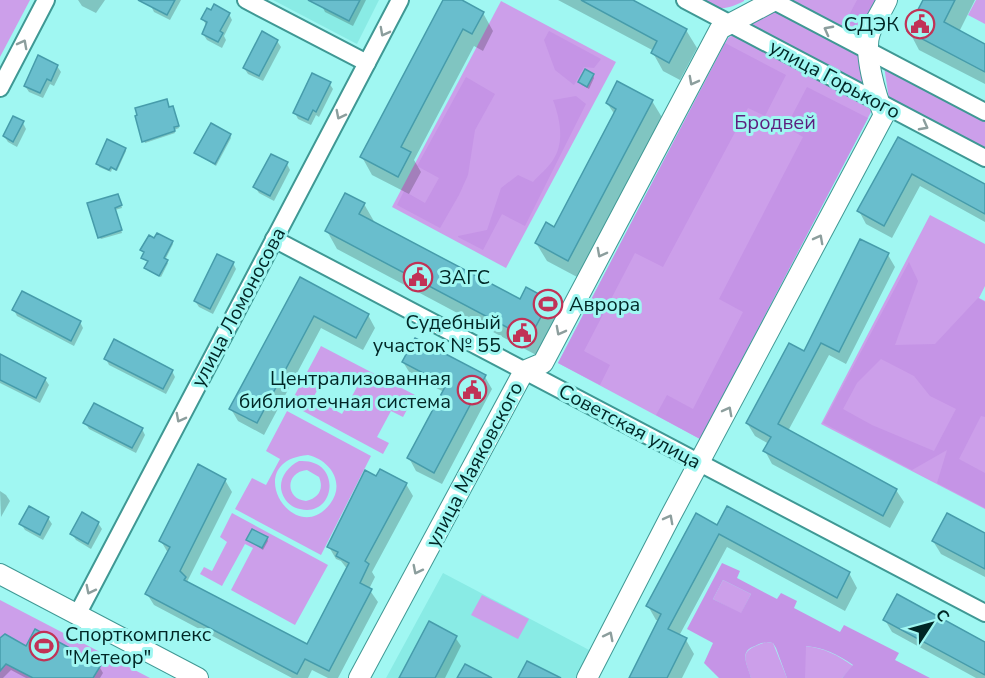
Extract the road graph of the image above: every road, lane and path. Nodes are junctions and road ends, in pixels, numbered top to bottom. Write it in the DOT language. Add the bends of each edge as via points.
graph roads {
  1 [pos="46,0"];
  2 [pos="246,0"];
  3 [pos="400,0"];
  4 [pos="686,0"];
  5 [pos="774,0"];
  6 [pos="887,0"];
  7 [pos="732,25"];
  8 [pos="868,51"];
  9 [pos="367,63"];
  10 [pos="0,88"];
  11 [pos="879,102"];
  12 [pos="985,112"];
  13 [pos="985,158"];
  14 [pos="274,239"];
  15 [pos="524,371"];
  16 [pos="700,463"];
  17 [pos="0,574"];
  18 [pos="985,613"];
  19 [pos="78,615"];
  20 [pos="198,678"];
  21 [pos="359,678"];
  22 [pos="587,678"];
  10 -- 1 [label="street, one-way"];
  2 -- 9 [label="street"];
  3 -- 9 [label="street, улица Ломоносова, one-way"];
  4 -- 7 [label="street, улица Горького"];
  5 -- 7 [label="street, улица Маяковского"];
  8 -- 5 [label="street, улица Горького, one-way"];
  6 -- 8 [label="street" via="869,34"];
  7 -- 11 [label="street, улица Горького"];
  7 -- 15 [label="street, улица Маяковского, one-way" via="720,29 543,363"];
  8 -- 11 [label="street"];
  8 -- 12 [label="street, улица Горького"];
  9 -- 14 [label="street, улица Ломоносова, one-way"];
  11 -- 13 [label="street, улица Горького, one-way"];
  16 -- 11 [label="street, one-way" via="884,115"];
  14 -- 15 [label="street, Советская улица"];
  14 -- 19 [label="street, улица Ломоносова, one-way"];
  15 -- 16 [label="street, Советская улица"];
  15 -- 21 [label="street, улица Маяковского, one-way"];
  16 -- 18 [label="street, Советская улица"];
  22 -- 16 [label="street, one-way"];
  17 -- 19 [label="street"];
  19 -- 20 [label="street"];
}
